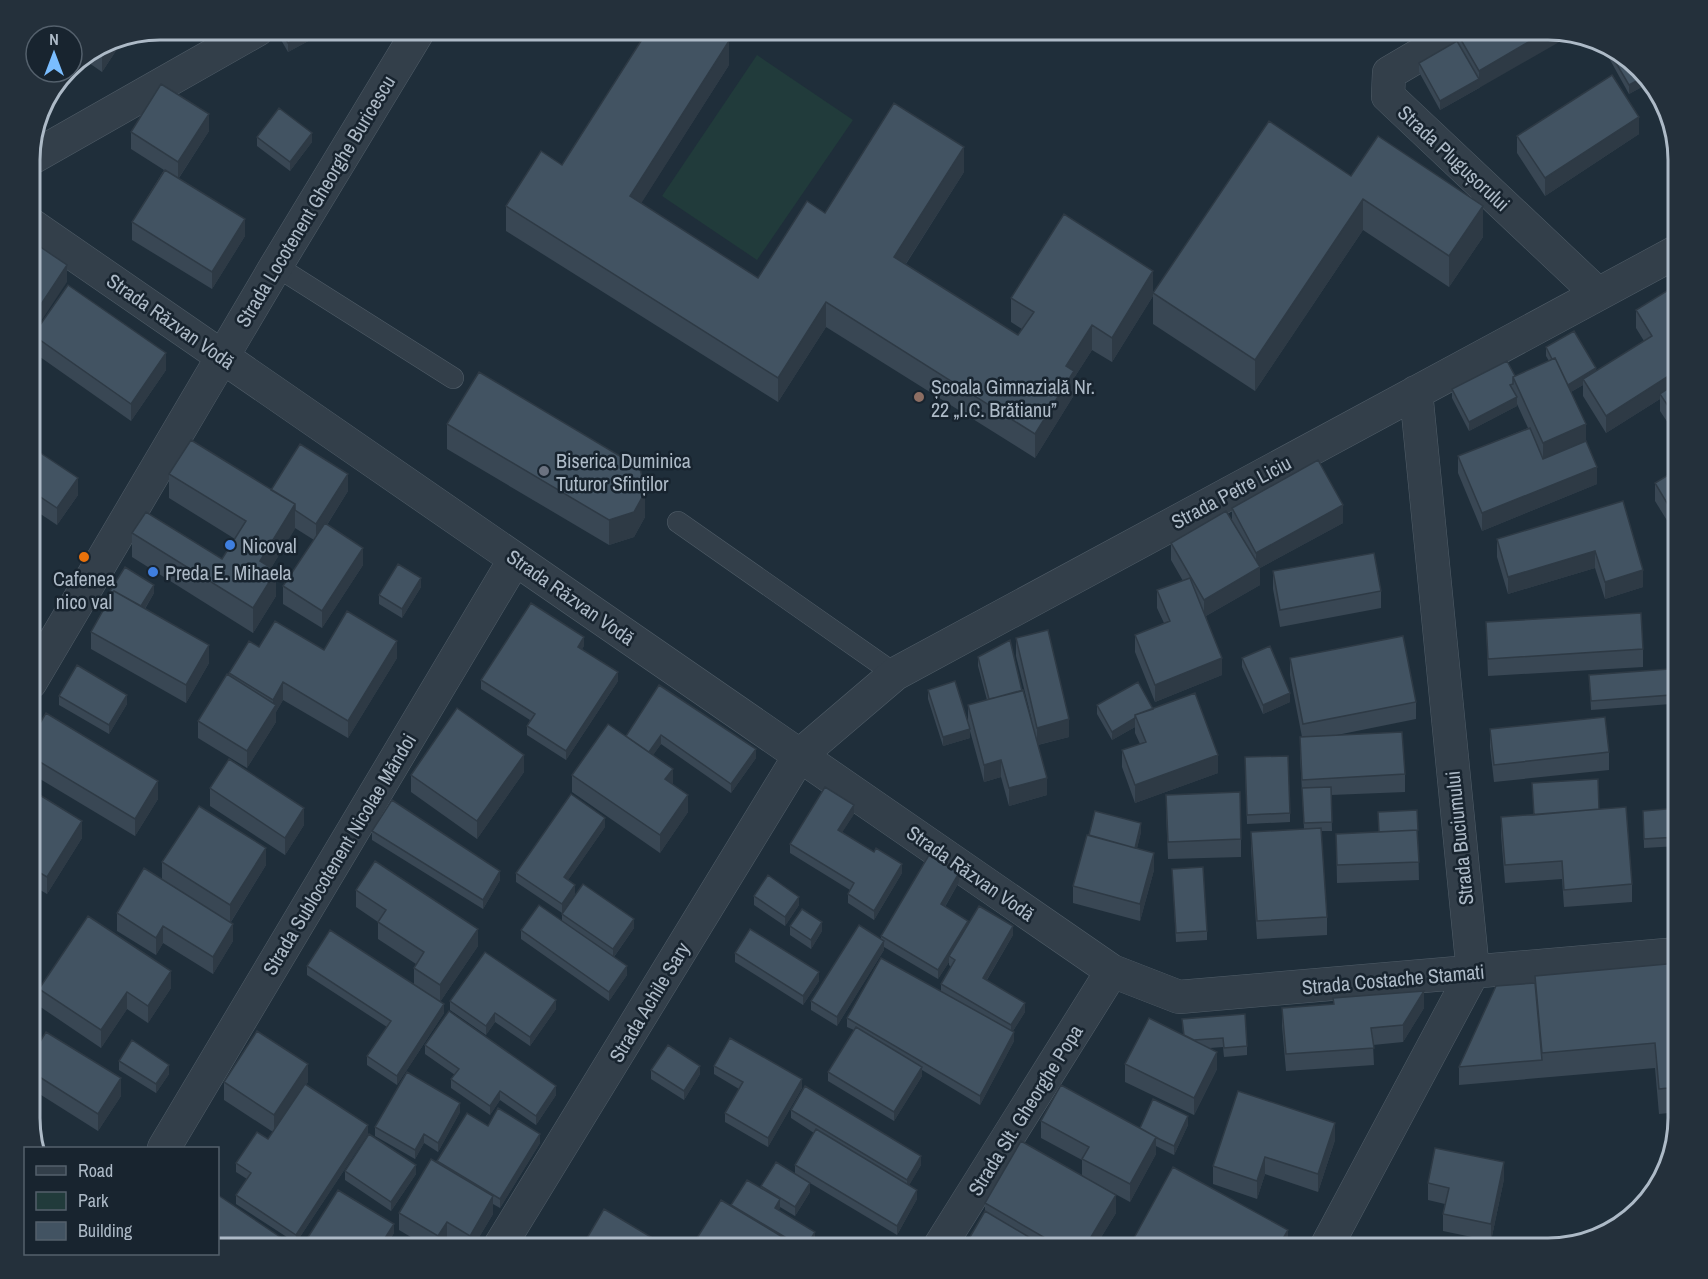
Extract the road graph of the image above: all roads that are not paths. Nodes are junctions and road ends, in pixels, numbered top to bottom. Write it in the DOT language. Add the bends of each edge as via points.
graph roads {
  1 [pos="239,40"];
  2 [pos="413,40"];
  3 [pos="1445,40"];
  4 [pos="41,153"];
  5 [pos="41,232"];
  6 [pos="1668,256"];
  7 [pos="276,266"];
  8 [pos="1598,294"];
  9 [pos="222,356"];
  10 [pos="453,378"];
  11 [pos="1416,392"];
  12 [pos="678,522"];
  13 [pos="515,559"];
  14 [pos="41,664"];
  15 [pos="895,674"];
  16 [pos="800,755"];
  17 [pos="1668,955"];
  18 [pos="1112,971"];
  19 [pos="1473,972"];
  20 [pos="165,1147"];
  21 [pos="505,1238"];
  22 [pos="946,1238"];
  23 [pos="1331,1238"];
  1 -- 4 [label="street"];
  2 -- 7 [label="street, Strada Locotenent Gheorghe Buricescu"];
  3 -- 8 [label="street, Strada Plugușorului" via="1389,73 1388,96"];
  5 -- 9 [label="street, Strada Răzvan Vodă"];
  6 -- 8 [label="street, Strada Petre Liciu"];
  7 -- 9 [label="street, Strada Locotenent Gheorghe Buricescu"];
  7 -- 10 [label="lane"];
  8 -- 11 [label="street, Strada Petre Liciu"];
  9 -- 13 [label="street, Strada Răzvan Vodă"];
  9 -- 14 [label="street, Strada Locotenent Gheorghe Buricescu"];
  11 -- 15 [label="street, Strada Petre Liciu"];
  11 -- 19 [label="street, Strada Buciumului"];
  12 -- 15 [label="lane"];
  13 -- 16 [label="street, Strada Răzvan Vodă"];
  13 -- 20 [label="street, Strada Sublocotenent Nicolae Măndoi"];
  15 -- 16 [label="street, Strada Petre Liciu"];
  16 -- 18 [label="street, Strada Răzvan Vodă"];
  16 -- 21 [label="street, Strada Achile Sary"];
  17 -- 19 [label="street, Strada Costache Stamati"];
  18 -- 19 [label="street, Strada Costache Stamati" via="1179,998"];
  18 -- 22 [label="street, Strada Slt. Gheorghe Popa"];
  19 -- 23 [label="street"];
}
